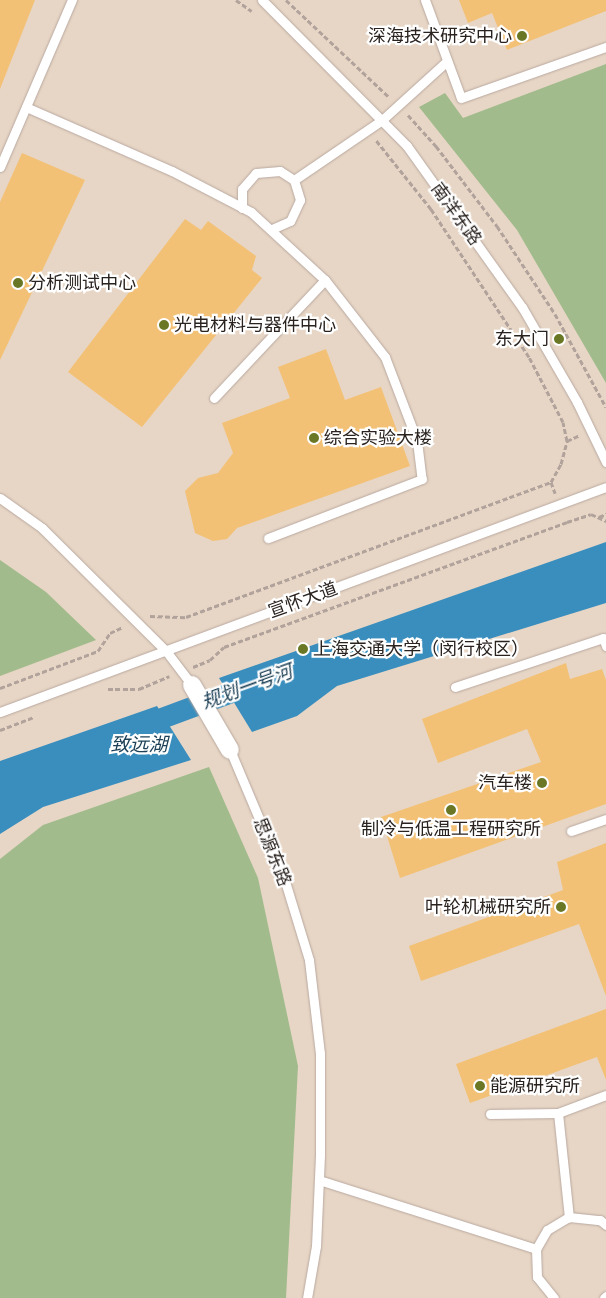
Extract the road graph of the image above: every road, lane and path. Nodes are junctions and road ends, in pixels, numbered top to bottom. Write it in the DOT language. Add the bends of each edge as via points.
graph roads {
  1 [pos="72,0"];
  2 [pos="236,0"];
  3 [pos="262,0"];
  4 [pos="425,0"];
  5 [pos="259,18"];
  6 [pos="606,47"];
  7 [pos="448,61"];
  8 [pos="26,107"];
  9 [pos="382,120"];
  10 [pos="368,130"];
  11 [pos="4,149"];
  12 [pos="0,167"];
  13 [pos="294,180"];
  14 [pos="242,208"];
  15 [pos="272,229"];
  16 [pos="325,280"];
  17 [pos="214,398"];
  18 [pos="606,462"];
  19 [pos="606,487"];
  20 [pos="0,498"];
  21 [pos="606,514"];
  22 [pos="599,517"];
  23 [pos="606,521"];
  24 [pos="268,538"];
  25 [pos="137,622"];
  26 [pos="606,646"];
  27 [pos="166,651"];
  28 [pos="186,678"];
  29 [pos="455,687"];
  30 [pos="0,688"];
  31 [pos="101,691"];
  32 [pos="0,712"];
  33 [pos="37,716"];
  34 [pos="0,730"];
  35 [pos="230,750"];
  36 [pos="606,819"];
  37 [pos="571,831"];
  38 [pos="606,1095"];
  39 [pos="558,1113"];
  40 [pos="490,1114"];
  41 [pos="319,1180"];
  42 [pos="569,1217"];
  43 [pos="606,1225"];
  44 [pos="536,1249"];
  45 [pos="307,1298"];
  46 [pos="554,1298"];
  1 -- 8 [label="lane"];
  2 -- 5 [label="path"];
  3 -- 9 [label="lane, 南洋东路"];
  4 -- 7 [label="lane"];
  6 -- 7 [label="lane" via="461,98"];
  7 -- 9 [label="lane"];
  8 -- 11 [label="lane"];
  8 -- 14 [label="lane" via="172,171"];
  9 -- 10 [label="lane"];
  9 -- 18 [label="lane, 南洋东路" via="407,146 522,307 572,394"];
  10 -- 13 [label="lane"];
  10 -- 25 [label="path" via="431,209 529,357 563,422 567,441 561,464 551,482 186,617 166,618 154,614"];
  11 -- 12 [label="lane"];
  13 -- 14 [label="lane" via="280,171 256,173 242,189"];
  13 -- 15 [label="lane" via="300,200 290,221"];
  14 -- 15 [label="lane"];
  15 -- 16 [label="lane"];
  16 -- 17 [label="lane"];
  16 -- 24 [label="lane" via="384,357 417,441 422,479"];
  19 -- 27 [label="lane, 宣怀大道"];
  20 -- 25 [label="lane, 思源东路" via="42,528"];
  21 -- 22 [label="path"];
  22 -- 23 [label="path"];
  22 -- 28 [label="path" via="591,514 567,522 224,647"];
  25 -- 27 [label="lane, 思源东路"];
  25 -- 30 [label="path" via="110,633 98,651"];
  26 -- 29 [label="lane" via="603,638"];
  27 -- 28 [label="lane, 思源东路"];
  27 -- 32 [label="lane, 宣怀大道"];
  28 -- 31 [label="path" via="139,689 110,688"];
  28 -- 35 [label="street, 思源东路"];
  33 -- 34 [label="path"];
  35 -- 41 [label="lane, 思源东路" via="284,878 309,960 320,1054"];
  36 -- 37 [label="lane"];
  38 -- 39 [label="lane"];
  39 -- 40 [label="lane"];
  39 -- 42 [label="lane"];
  41 -- 44 [label="lane"];
  41 -- 45 [label="lane, 思源东路" via="316,1246"];
  42 -- 43 [label="lane" via="600,1220"];
  42 -- 44 [label="lane" via="547,1230"];
  44 -- 46 [label="lane" via="537,1277"];
}
